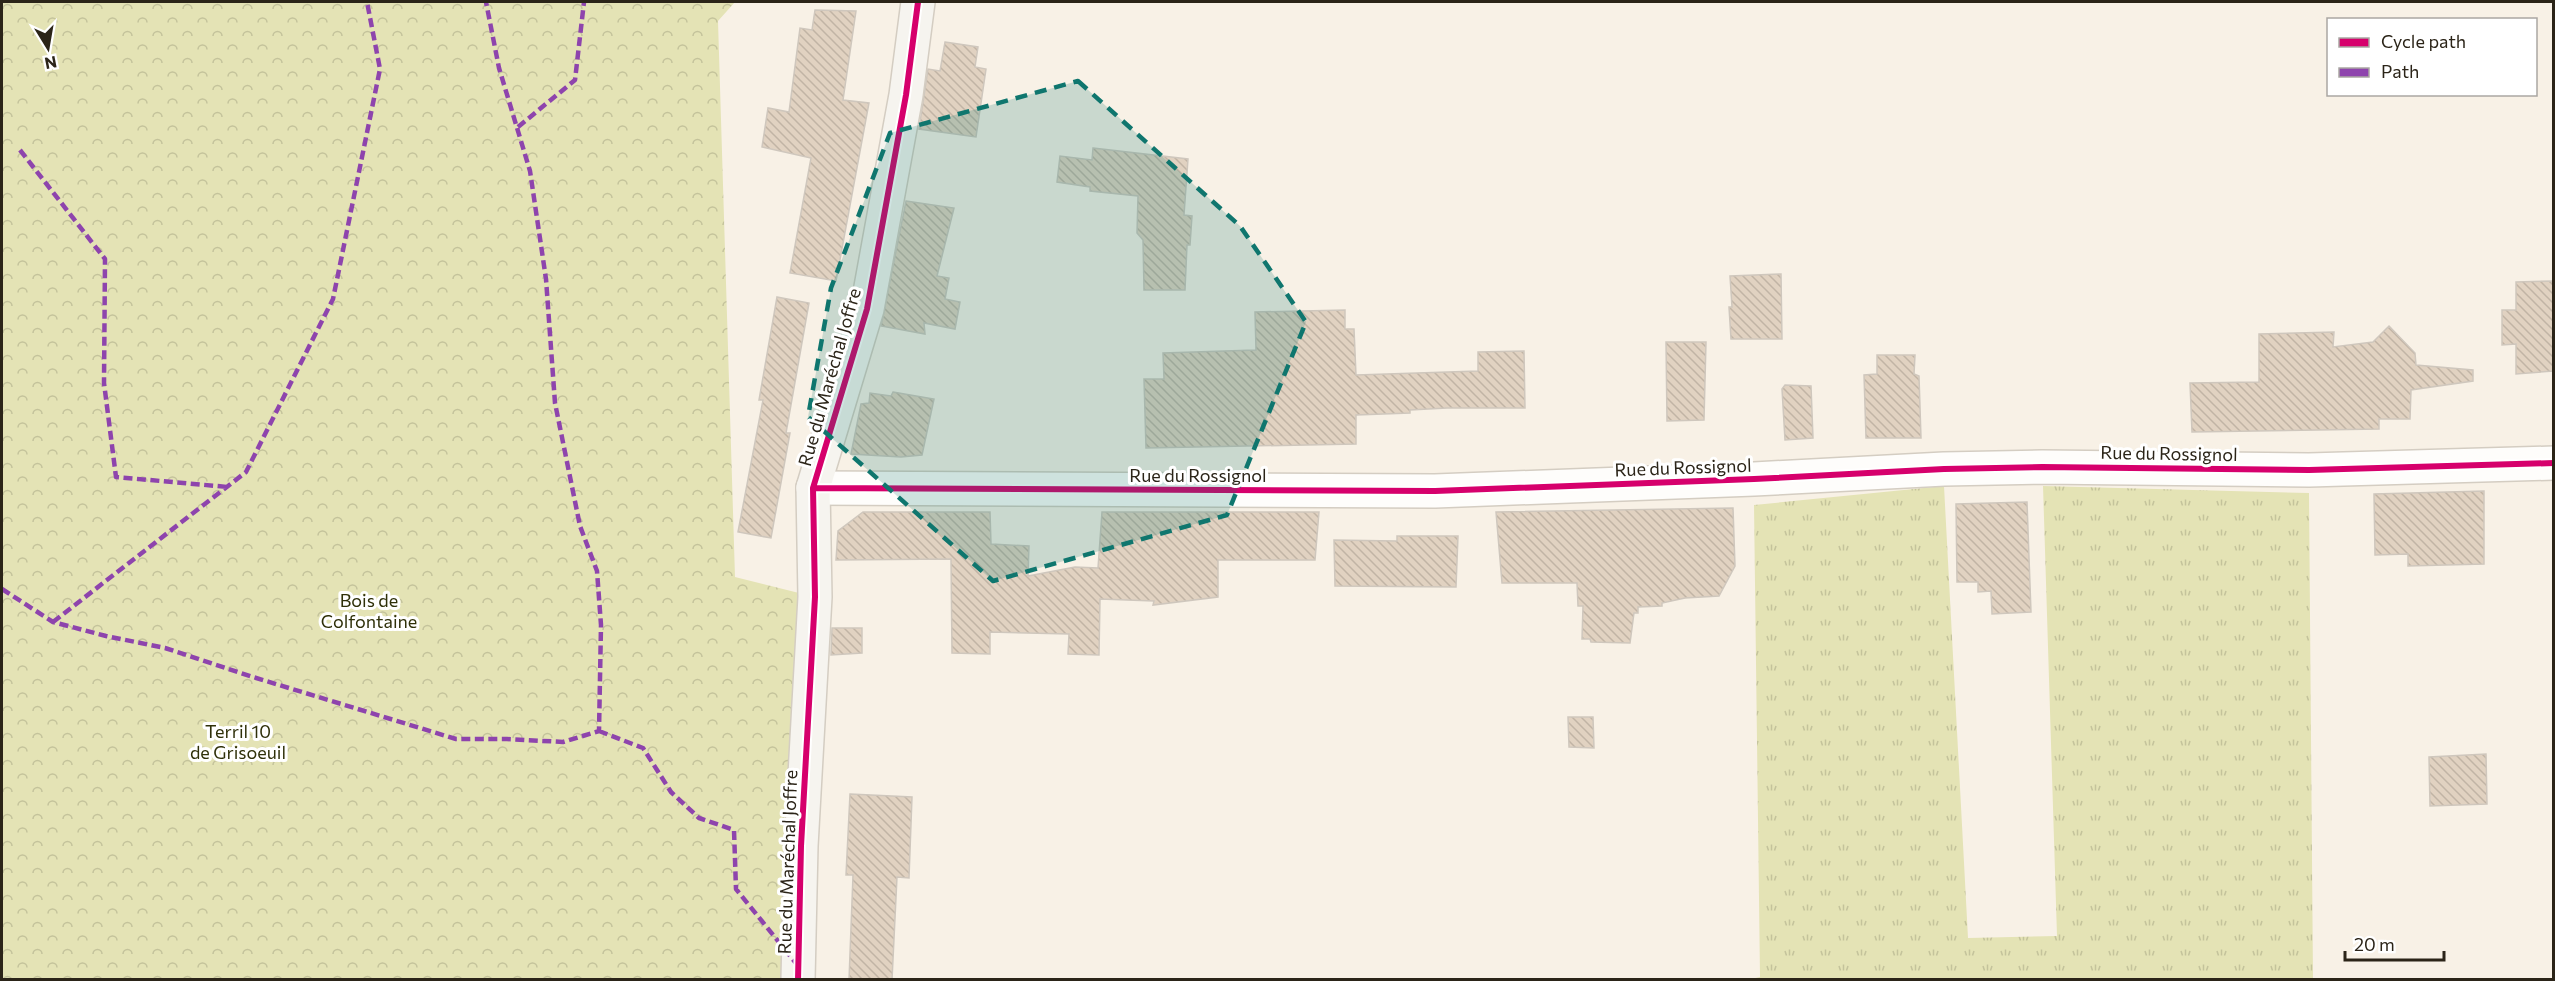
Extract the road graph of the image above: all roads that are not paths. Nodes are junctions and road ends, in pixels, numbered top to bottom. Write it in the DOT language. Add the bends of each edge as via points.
graph roads {
  1 [pos="918,2"];
  2 [pos="2553,463"];
  3 [pos="813,488"];
  4 [pos="798,980"];
  1 -- 3 [label="street, Rue du Maréchal Joffre" via="906,95 867,309"];
  2 -- 3 [label="street, Rue du Rossignol" via="2309,470 1954,469 1436,490"];
  3 -- 4 [label="street, Rue du Maréchal Joffre" via="815,597"];
}
